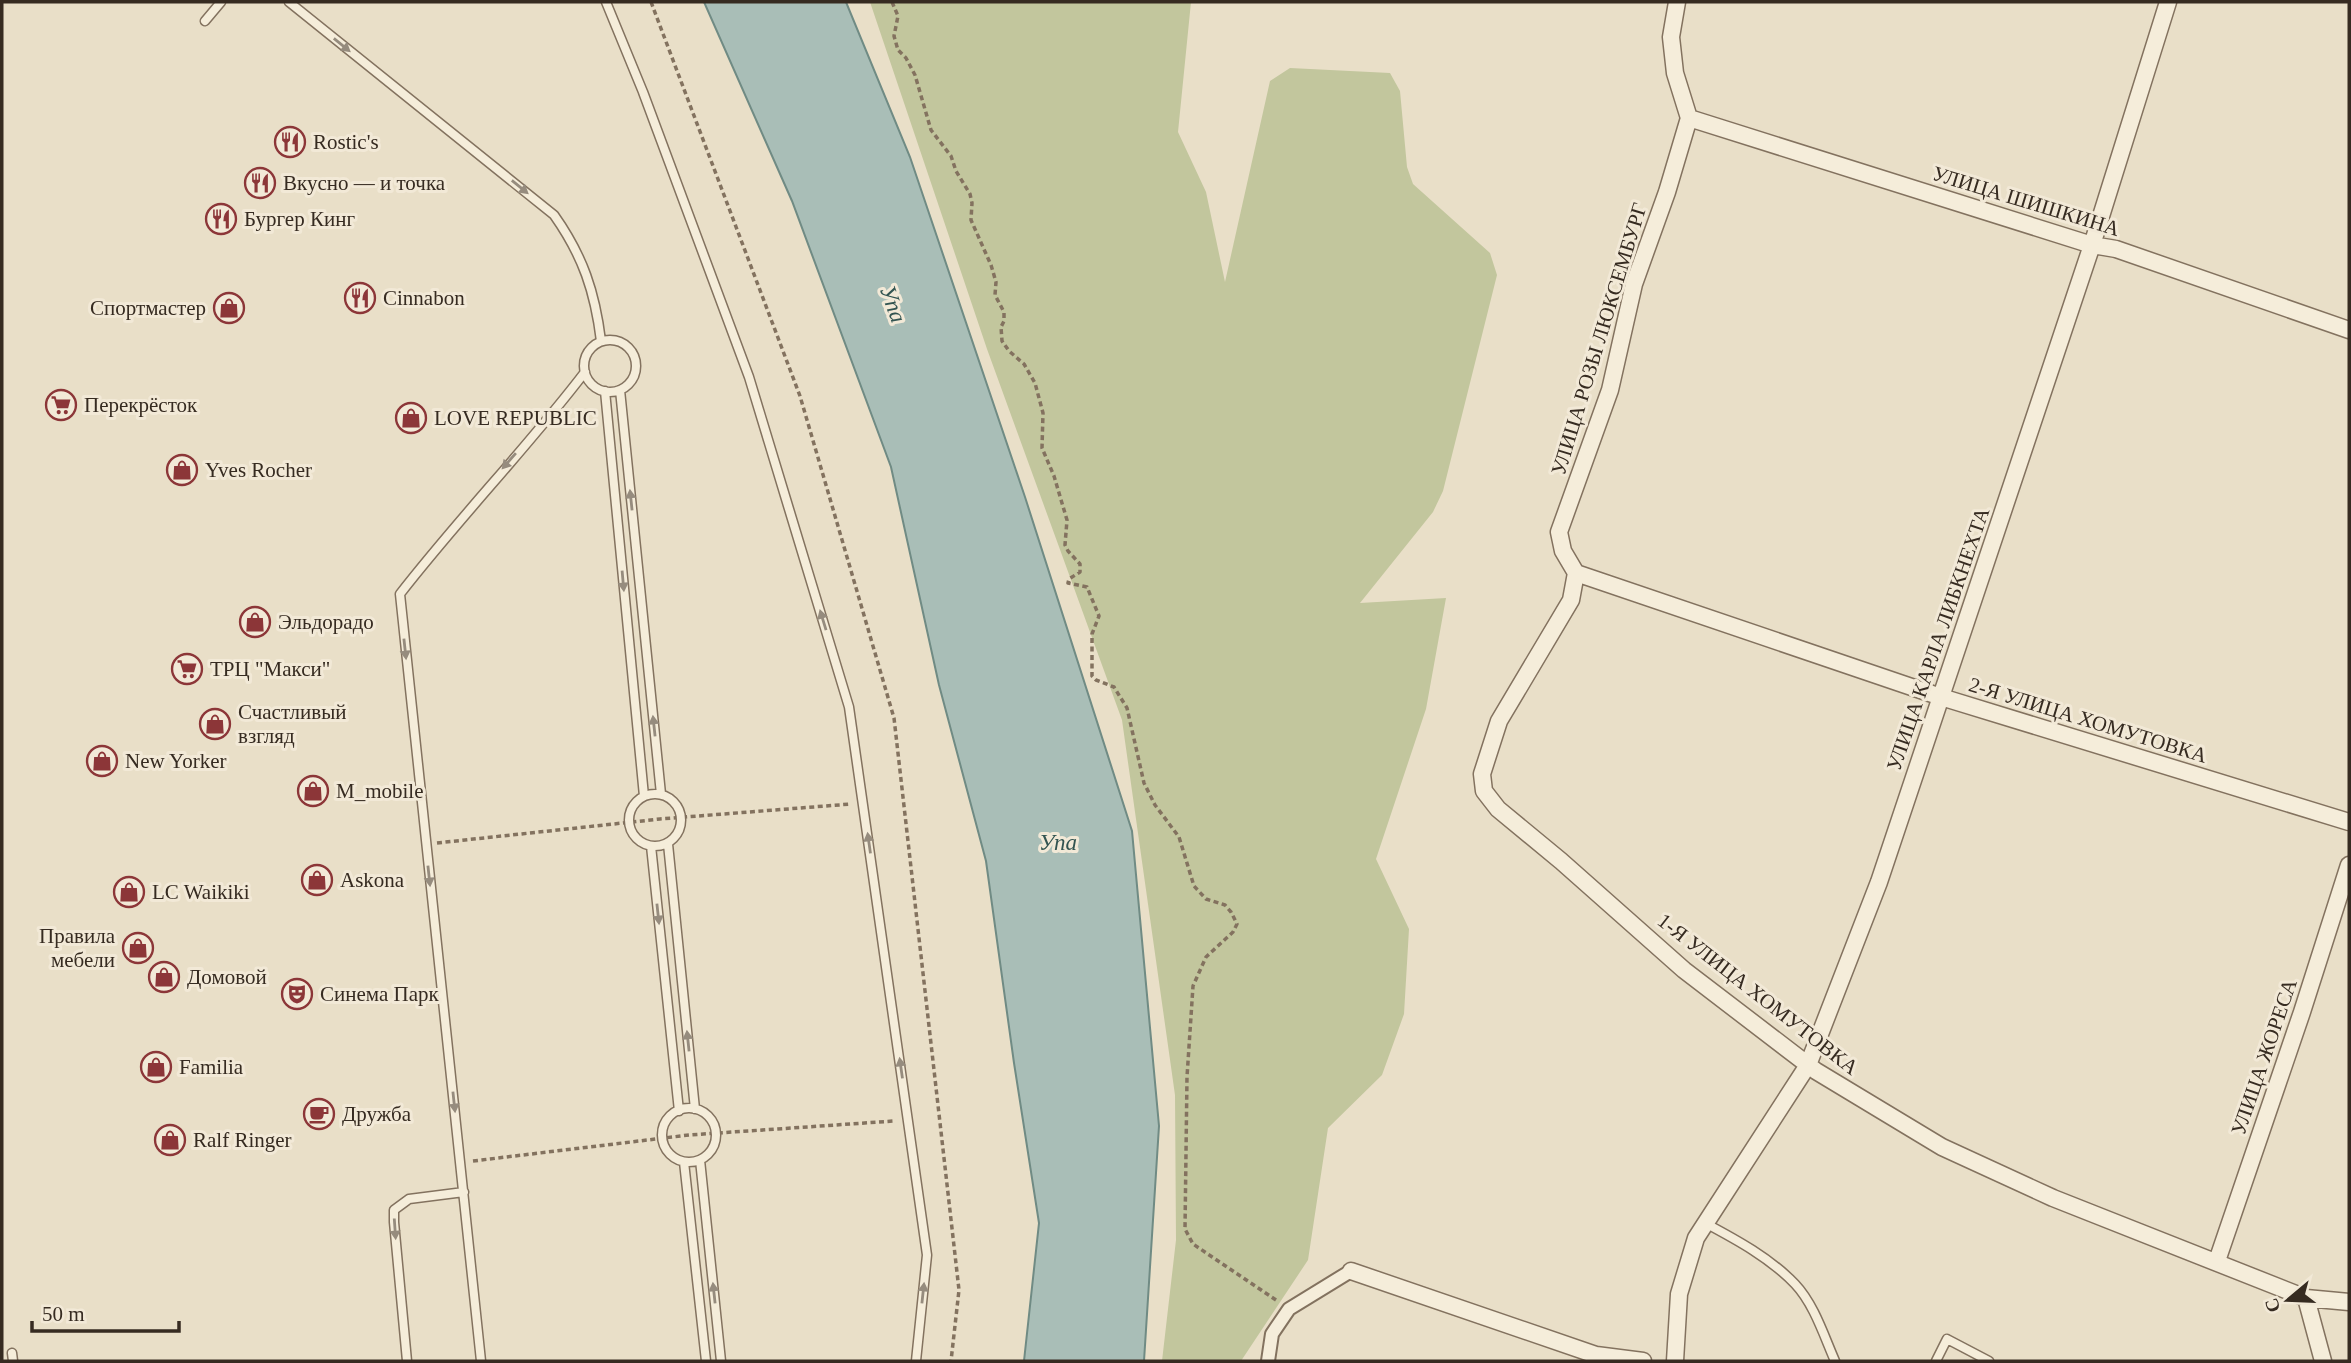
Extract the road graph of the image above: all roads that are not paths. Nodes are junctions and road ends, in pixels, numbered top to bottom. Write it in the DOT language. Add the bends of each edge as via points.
graph roads {
  1 [pos="221,2"];
  2 [pos="289,2"];
  3 [pos="606,2"];
  4 [pos="1677,2"];
  5 [pos="2168,2"];
  6 [pos="205,21"];
  7 [pos="1689,118"];
  8 [pos="2092,245"];
  9 [pos="2349,330"];
  10 [pos="601,341"];
  11 [pos="585,372"];
  12 [pos="620,390"];
  13 [pos="605,391"];
  14 [pos="1576,573"];
  15 [pos="1941,697"];
  16 [pos="661,794"];
  17 [pos="643,796"];
  18 [pos="2349,822"];
  19 [pos="667,844"];
  20 [pos="651,846"];
  21 [pos="2349,865"];
  22 [pos="1808,1065"];
  23 [pos="695,1109"];
  24 [pos="679,1111"];
  25 [pos="699,1160"];
  26 [pos="684,1162"];
  27 [pos="464,1192"];
  28 [pos="1705,1223"];
  29 [pos="2217,1261"];
  30 [pos="1351,1271"];
  31 [pos="2306,1298"];
  32 [pos="2349,1302"];
  33 [pos="407,1361"];
  34 [pos="481,1361"];
  35 [pos="706,1361"];
  36 [pos="721,1361"];
  37 [pos="916,1361"];
  38 [pos="1268,1361"];
  39 [pos="1643,1361"];
  40 [pos="1675,1361"];
  41 [pos="1835,1361"];
  42 [pos="1936,1361"];
  43 [pos="1989,1361"];
  44 [pos="2323,1361"];
  1 -- 6 [label="lane"];
  2 -- 10 [label="lane, one-way" via="554,215 591,283"];
  37 -- 3 [label="lane, one-way" via="927,1255 849,706 754,391"];
  4 -- 7 [label="street" via="1671,37 1673,61"];
  5 -- 8 [label="street, УЛИЦА КАРЛА ЛИБКНЕХТА"];
  7 -- 8 [label="street, УЛИЦА ШИШКИНА"];
  7 -- 14 [label="street, УЛИЦА РОЗЫ ЛЮКСЕМБУРГ" via="1634,284 1609,390 1559,532 1563,551"];
  8 -- 9 [label="street, УЛИЦА ШИШКИНА" via="2116,249"];
  8 -- 15 [label="street, УЛИЦА КАРЛА ЛИБКНЕХТА"];
  10 -- 11 [label="lane" via="589,350"];
  10 -- 12 [label="lane" via="617,341 634,356 635,372"];
  11 -- 13 [label="lane" via="592,384"];
  11 -- 27 [label="lane, one-way" via="400,593"];
  12 -- 13 [label="lane"];
  16 -- 12 [label="lane, one-way"];
  13 -- 17 [label="lane, one-way"];
  14 -- 15 [label="street, 2-Я УЛИЦА ХОМУТОВКА"];
  14 -- 22 [label="street, 1-Я УЛИЦА ХОМУТОВКА" via="1571,600 1499,721 1482,774 1484,791 1498,809 1685,970"];
  15 -- 18 [label="street, 2-Я УЛИЦА ХОМУТОВКА"];
  15 -- 22 [label="street, УЛИЦА КАРЛА ЛИБКНЕХТА" via="1879,882"];
  16 -- 17 [label="lane"];
  16 -- 19 [label="lane" via="675,802 681,817 679,832"];
  17 -- 20 [label="lane" via="632,808 629,822 636,839"];
  19 -- 20 [label="lane"];
  23 -- 19 [label="lane, one-way"];
  20 -- 24 [label="lane, one-way"];
  21 -- 29 [label="street, УЛИЦА ЖОРЕСА"];
  22 -- 28 [label="street, УЛИЦА КАРЛА ЛИБКНЕХТА"];
  22 -- 29 [label="street, 1-Я УЛИЦА ХОМУТОВКА" via="1942,1147 2053,1198"];
  23 -- 24 [label="lane"];
  23 -- 25 [label="lane" via="709,1118 716,1133 712,1149"];
  24 -- 26 [label="lane" via="665,1125 663,1138 672,1156"];
  25 -- 26 [label="lane"];
  36 -- 25 [label="lane, one-way"];
  26 -- 35 [label="lane"];
  27 -- 33 [label="lane, one-way" via="409,1199 394,1210"];
  27 -- 34 [label="lane"];
  28 -- 40 [label="street, УЛИЦА КАРЛА ЛИБКНЕХТА" via="1679,1294"];
  28 -- 41 [label="lane" via="1749,1247 1796,1284"];
  29 -- 31 [label="street, 1-Я УЛИЦА ХОМУТОВКА"];
  30 -- 38 [label="street" via="1289,1309 1272,1334"];
  30 -- 39 [label="street" via="1597,1355"];
  31 -- 32 [label="street, 1-Я УЛИЦА ХОМУТОВКА"];
  31 -- 44 [label="street"];
  42 -- 43 [label="lane" via="1947,1339"];
}
